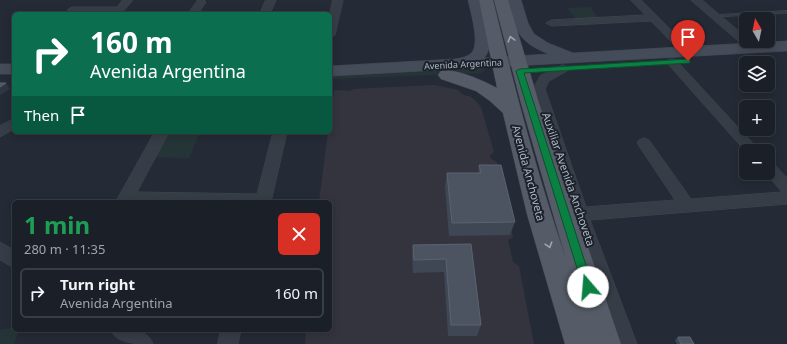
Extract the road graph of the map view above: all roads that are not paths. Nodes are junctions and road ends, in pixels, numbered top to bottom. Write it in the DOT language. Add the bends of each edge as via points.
graph roads {
  1 [pos="128,0"];
  2 [pos="271,0"];
  3 [pos="338,0"];
  4 [pos="475,0"];
  5 [pos="486,0"];
  6 [pos="501,0"];
  7 [pos="514,0"];
  8 [pos="636,0"];
  9 [pos="696,0"];
  10 [pos="201,2"];
  11 [pos="72,10"];
  12 [pos="118,12"];
  13 [pos="194,12"];
  14 [pos="266,12"];
  15 [pos="787,12"];
  16 [pos="715,16"];
  17 [pos="654,18"];
  18 [pos="551,23"];
  19 [pos="332,26"];
  20 [pos="739,36"];
  21 [pos="787,46"];
  22 [pos="775,47"];
  23 [pos="753,48"];
  24 [pos="686,51"];
  25 [pos="787,55"];
  26 [pos="672,62"];
  27 [pos="568,63"];
  28 [pos="510,67"];
  29 [pos="0,69"];
  30 [pos="12,69"];
  31 [pos="452,69"];
  32 [pos="332,71"];
  33 [pos="0,80"];
  34 [pos="12,80"];
  35 [pos="332,80"];
  36 [pos="512,111"];
  37 [pos="12,124"];
  38 [pos="0,132"];
  39 [pos="161,134"];
  40 [pos="280,134"];
  41 [pos="644,143"];
  42 [pos="748,144"];
  43 [pos="775,175"];
  44 [pos="787,188"];
  45 [pos="787,198"];
  46 [pos="125,200"];
  47 [pos="263,200"];
  48 [pos="687,206"];
  49 [pos="580,214"];
  50 [pos="0,250"];
  51 [pos="12,259"];
  52 [pos="123,332"];
  53 [pos="231,332"];
  54 [pos="143,344"];
  55 [pos="228,344"];
  56 [pos="580,344"];
  57 [pos="606,344"];
  58 [pos="627,344"];
  1 -- 12 [label="street"];
  2 -- 14 [label="street"];
  3 -- 19 [label="street"];
  4 -- 31 [label="main road" via="483,39 480,53 472,60"];
  5 -- 28 [label="main road, Avenida Anchoveta"];
  28 -- 6 [label="main road, Avenida Anchoveta, one-way"];
  7 -- 27 [label="main road" via="521,25 527,35"];
  8 -- 17 [label="street"];
  9 -- 16 [label="street"];
  10 -- 13 [label="street"];
  11 -- 12 [label="street"];
  15 -- 16 [label="lane"];
  16 -- 20 [label="street"];
  17 -- 18 [label="street"];
  17 -- 24 [label="street"];
  21 -- 22 [label="main road, Avenida Argentina"];
  23 -- 24 [label="main road, Avenida Argentina"];
  24 -- 27 [label="main road, Avenida Argentina"];
  25 -- 26 [label="main road, Avenida Argentina"];
  26 -- 27 [label="main road, Avenida Argentina"];
  26 -- 42 [label="street"];
  27 -- 28 [label="main road, Avenida Argentina"];
  27 -- 49 [label="street, Auxiliar Avenida Anchoveta" via="544,79 539,89"];
  28 -- 31 [label="main road, Avenida Argentina"];
  28 -- 36 [label="main road, Avenida Anchoveta"];
  28 -- 57 [label="main road, Avenida Anchoveta"];
  29 -- 30 [label="main road"];
  31 -- 32 [label="main road, Avenida Argentina"];
  31 -- 35 [label="main road, Avenida Argentina"];
  31 -- 36 [label="main road" via="500,98"];
  33 -- 34 [label="main road"];
  36 -- 56 [label="main road, Avenida Anchoveta, one-way" via="539,214"];
  37 -- 38 [label="street"];
  39 -- 46 [label="street"];
  40 -- 47 [label="street"];
  41 -- 48 [label="street"];
  43 -- 44 [label="street"];
  45 -- 48 [label="street"];
  48 -- 49 [label="street"];
  49 -- 58 [label="street, Auxiliar Avenida Anchoveta"];
  50 -- 51 [label="street"];
  52 -- 54 [label="street"];
  53 -- 55 [label="street"];
}
